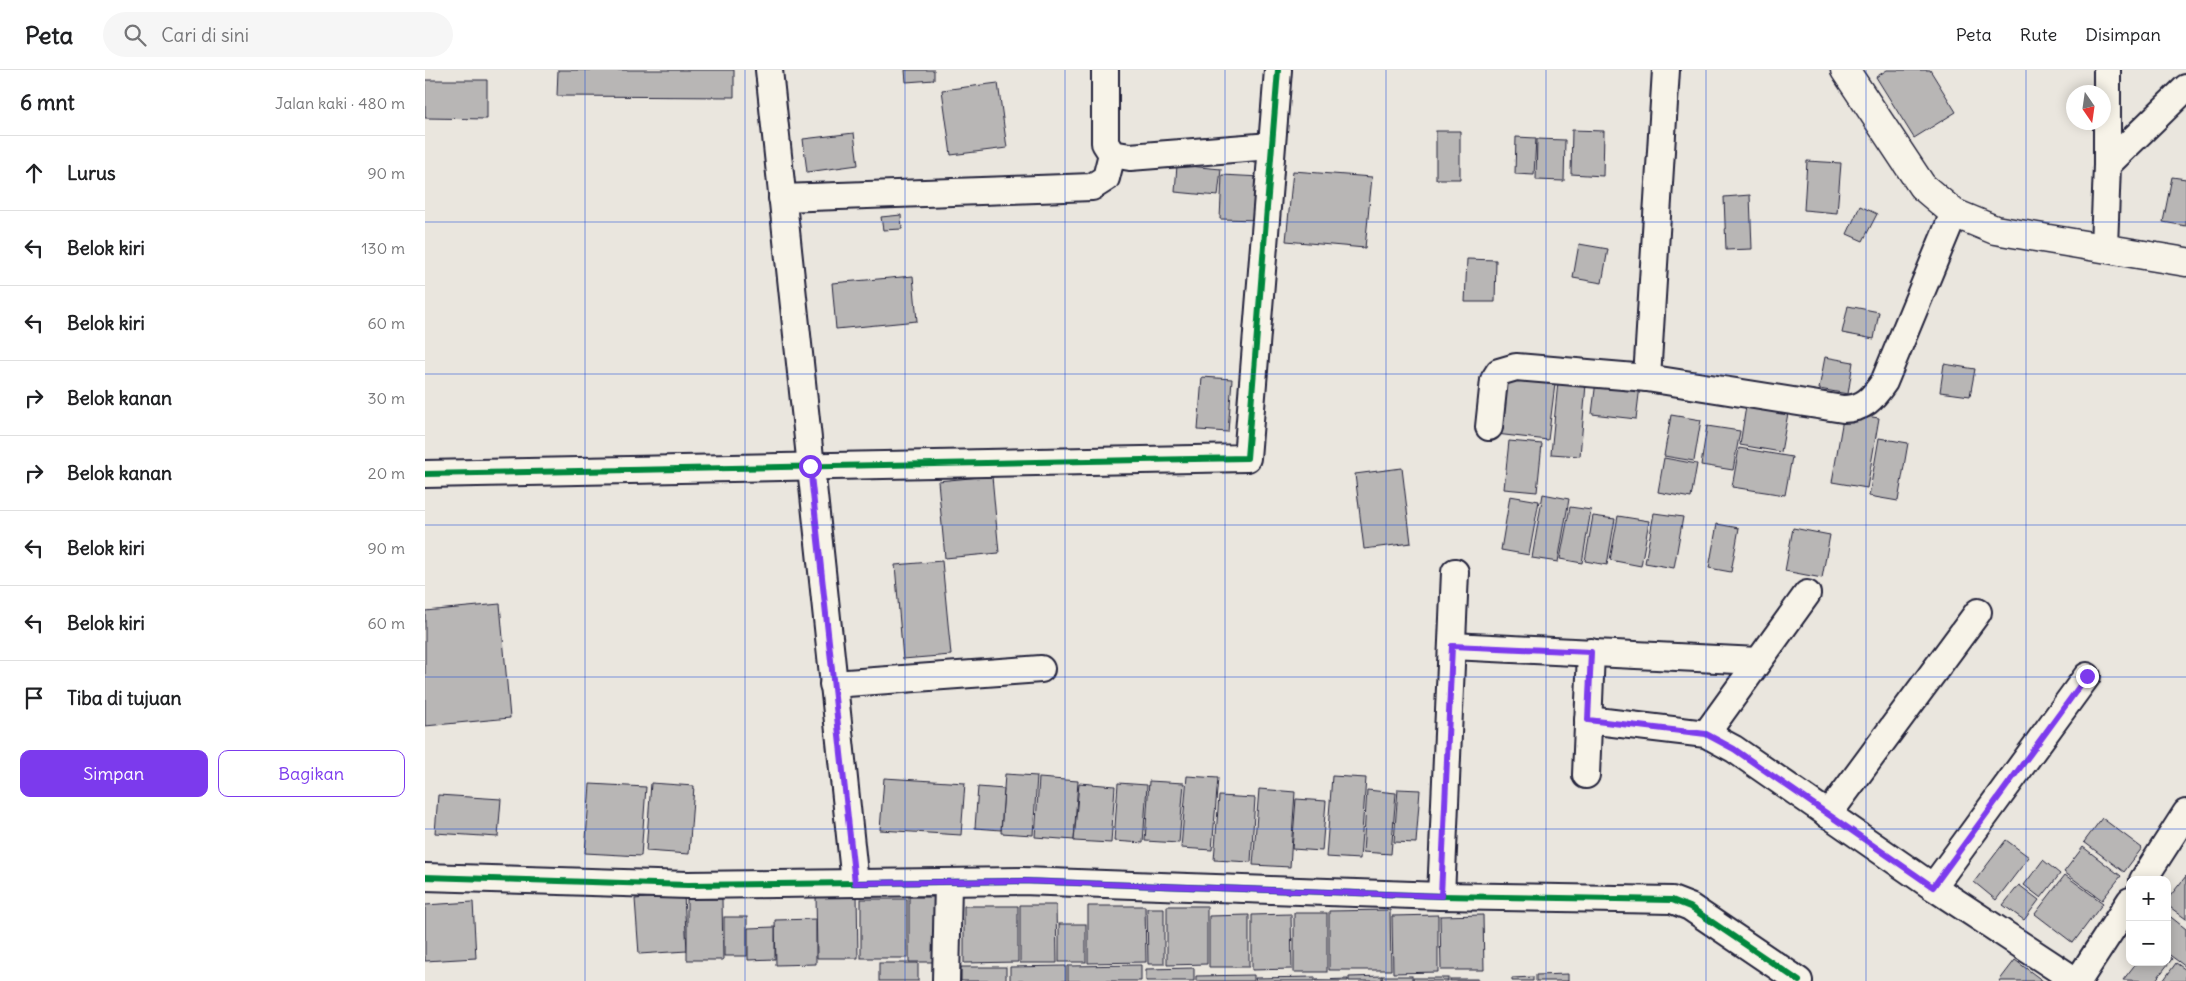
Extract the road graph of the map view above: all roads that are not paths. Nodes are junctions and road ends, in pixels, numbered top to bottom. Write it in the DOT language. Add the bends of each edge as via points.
graph roads {
  1 [pos="769,70"];
  2 [pos="1105,70"];
  3 [pos="1279,70"];
  4 [pos="1666,70"];
  5 [pos="1845,70"];
  6 [pos="2107,70"];
  7 [pos="2186,88"];
  8 [pos="1271,146"];
  9 [pos="1112,154"];
  10 [pos="2107,165"];
  11 [pos="782,198"];
  12 [pos="1954,213"];
  13 [pos="2104,247"];
  14 [pos="2186,262"];
  15 [pos="1647,378"];
  16 [pos="1489,427"];
  17 [pos="810,466"];
  18 [pos="425,474"];
  19 [pos="1455,572"];
  20 [pos="1807,594"];
  21 [pos="1978,612"];
  22 [pos="1452,646"];
  23 [pos="1591,652"];
  24 [pos="1758,661"];
  25 [pos="1041,669"];
  26 [pos="2087,676"];
  27 [pos="833,684"];
  28 [pos="1588,720"];
  29 [pos="1706,734"];
  30 [pos="1586,775"];
  31 [pos="2186,813"];
  32 [pos="1828,815"];
  33 [pos="2146,876"];
  34 [pos="425,877"];
  35 [pos="948,882"];
  36 [pos="855,883"];
  37 [pos="1933,887"];
  38 [pos="1441,896"];
  39 [pos="2126,907"];
  40 [pos="947,981"];
  41 [pos="1799,981"];
  42 [pos="2077,981"];
  1 -- 11 [label="street"];
  2 -- 9 [label="street" via="1105,143"];
  3 -- 8 [label="street"];
  4 -- 15 [label="street"];
  5 -- 12 [label="street" via="1922,186"];
  6 -- 10 [label="street"];
  7 -- 10 [label="street"];
  8 -- 9 [label="street" via="1130,157"];
  8 -- 17 [label="street" via="1247,458"];
  9 -- 11 [label="street" via="1106,178 1092,187"];
  10 -- 13 [label="street"];
  11 -- 17 [label="street"];
  12 -- 13 [label="street" via="1995,230"];
  12 -- 15 [label="street" via="1884,382 1869,402 1843,409"];
  13 -- 14 [label="street"];
  15 -- 16 [label="street" via="1532,367 1505,369 1499,372 1492,384"];
  17 -- 18 [label="street"];
  17 -- 27 [label="street"];
  19 -- 22 [label="street"];
  20 -- 24 [label="street"];
  21 -- 32 [label="street"];
  22 -- 23 [label="street"];
  22 -- 38 [label="street"];
  23 -- 24 [label="street"];
  23 -- 28 [label="street"];
  24 -- 29 [label="street"];
  25 -- 27 [label="street"];
  26 -- 37 [label="street"];
  27 -- 36 [label="street"];
  28 -- 29 [label="street"];
  28 -- 30 [label="street"];
  29 -- 32 [label="street" via="1734,749"];
  31 -- 33 [label="street"];
  32 -- 37 [label="street"];
  34 -- 36 [label="street" via="688,884"];
  35 -- 36 [label="street"];
  35 -- 38 [label="street" via="1022,881"];
  35 -- 40 [label="street"];
  37 -- 42 [label="street"];
  38 -- 41 [label="street" via="1672,900 1690,907"];
  39 -- 42 [label="street"];
}
